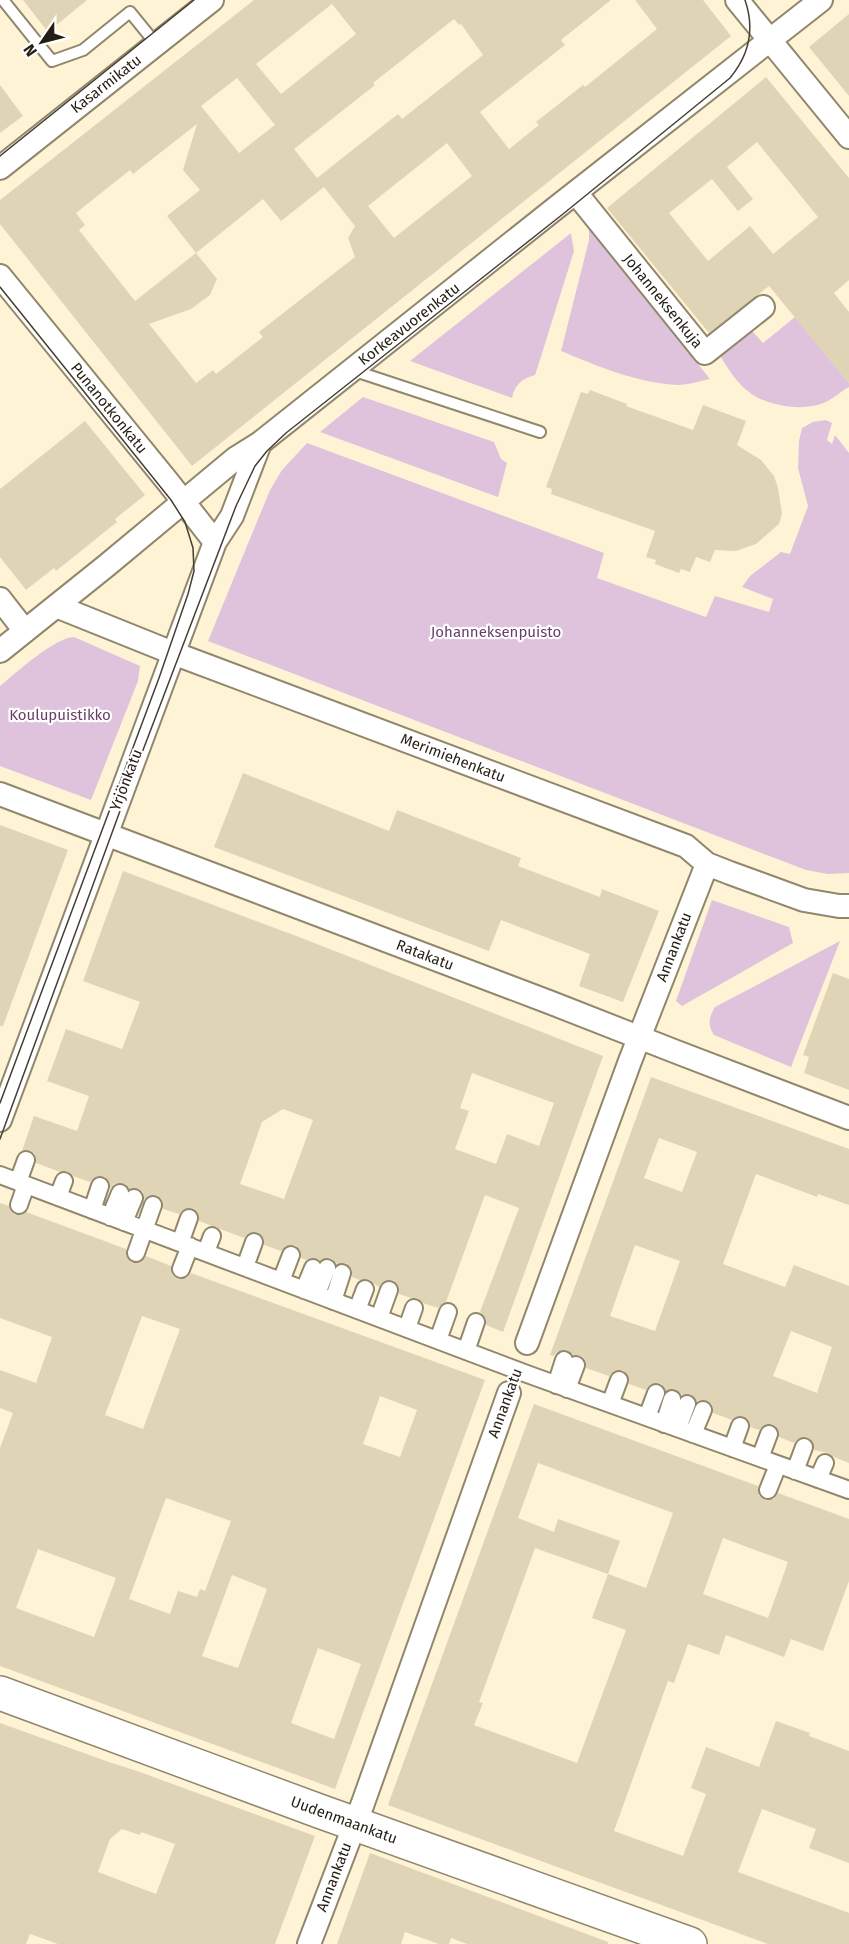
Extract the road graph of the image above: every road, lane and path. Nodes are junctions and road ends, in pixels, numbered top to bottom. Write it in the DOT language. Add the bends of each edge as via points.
graph roads {
  1 [pos="3,0"];
  2 [pos="212,0"];
  3 [pos="737,0"];
  4 [pos="821,0"];
  5 [pos="769,40"];
  6 [pos="156,44"];
  7 [pos="849,137"];
  8 [pos="0,168"];
  9 [pos="576,192"];
  10 [pos="0,276"];
  11 [pos="763,307"];
  12 [pos="352,370"];
  13 [pos="540,432"];
  14 [pos="260,443"];
  15 [pos="183,501"];
  16 [pos="215,542"];
  17 [pos="0,599"];
  18 [pos="56,606"];
  19 [pos="25,631"];
  20 [pos="0,651"];
  21 [pos="173,653"];
  22 [pos="0,794"];
  23 [pos="106,834"];
  24 [pos="707,864"];
  25 [pos="849,906"];
  26 [pos="639,1037"];
  27 [pos="849,1118"];
  28 [pos="0,1120"];
  29 [pos="26,1160"];
  30 [pos="1,1175"];
  31 [pos="22,1183"];
  32 [pos="98,1185"];
  33 [pos="19,1205"];
  34 [pos="89,1209"];
  35 [pos="189,1218"];
  36 [pos="134,1226"];
  37 [pos="212,1236"];
  38 [pos="254,1243"];
  39 [pos="185,1245"];
  40 [pos="206,1252"];
  41 [pos="136,1253"];
  42 [pos="291,1255"];
  43 [pos="245,1267"];
  44 [pos="181,1269"];
  45 [pos="281,1281"];
  46 [pos="365,1289"];
  47 [pos="309,1292"];
  48 [pos="392,1295"];
  49 [pos="333,1300"];
  50 [pos="414,1308"];
  51 [pos="357,1310"];
  52 [pos="448,1312"];
  53 [pos="383,1319"];
  54 [pos="476,1322"];
  55 [pos="407,1328"];
  56 [pos="438,1340"];
  57 [pos="527,1344"];
  58 [pos="466,1351"];
  59 [pos="570,1362"];
  60 [pos="517,1370"];
  61 [pos="621,1381"];
  62 [pos="561,1387"];
  63 [pos="508,1393"];
  64 [pos="679,1401"];
  65 [pos="612,1405"];
  66 [pos="647,1417"];
  67 [pos="740,1426"];
  68 [pos="678,1429"];
  69 [pos="769,1434"];
  70 [pos="798,1445"];
  71 [pos="732,1448"];
  72 [pos="760,1458"];
  73 [pos="825,1463"];
  74 [pos="787,1468"];
  75 [pos="818,1479"];
  76 [pos="768,1490"];
  77 [pos="849,1490"];
  78 [pos="0,1693"];
  79 [pos="354,1823"];
  80 [pos="309,1944"];
  81 [pos="690,1944"];
  1 -- 6 [label="lane" via="52,62 83,50 130,12"];
  2 -- 6 [label="street, Kasarmikatu"];
  3 -- 5 [label="street"];
  4 -- 5 [label="street, Korkeavuorenkatu"];
  5 -- 7 [label="street"];
  5 -- 9 [label="street, Korkeavuorenkatu"];
  6 -- 8 [label="street, Kasarmikatu"];
  9 -- 11 [label="street, Johanneksenkuja" via="705,353"];
  9 -- 12 [label="street, Korkeavuorenkatu"];
  10 -- 15 [label="street, Punanotkonkatu"];
  12 -- 13 [label="lane"];
  12 -- 14 [label="street, Korkeavuorenkatu"];
  14 -- 15 [label="street, Korkeavuorenkatu"];
  14 -- 16 [label="street, Yrjönkatu" via="232,516"];
  15 -- 16 [label="street, Punanotkonkatu"];
  15 -- 18 [label="street, Korkeavuorenkatu"];
  16 -- 21 [label="street, Yrjönkatu"];
  17 -- 19 [label="street"];
  18 -- 19 [label="street, Korkeavuorenkatu"];
  18 -- 21 [label="street, Merimiehenkatu"];
  19 -- 20 [label="street, Korkeavuorenkatu"];
  21 -- 23 [label="street, Yrjönkatu"];
  21 -- 24 [label="street, Merimiehenkatu" via="686,846"];
  22 -- 23 [label="street, Ratakatu"];
  23 -- 26 [label="street, Ratakatu"];
  23 -- 28 [label="street, Yrjönkatu"];
  24 -- 25 [label="street, Merimiehenkatu" via="804,900"];
  24 -- 26 [label="street, Annankatu"];
  26 -- 27 [label="street, Ratakatu"];
  26 -- 57 [label="street, Annankatu"];
  29 -- 31 [label="street"];
  30 -- 31 [label="street"];
  31 -- 33 [label="street"];
  31 -- 34 [label="street" via="61,1189"];
  32 -- 34 [label="street"];
  34 -- 36 [label="street"];
  35 -- 39 [label="street"];
  36 -- 36 [label="street" via="143,1201"];
  36 -- 39 [label="street"];
  36 -- 41 [label="street"];
  37 -- 40 [label="street"];
  38 -- 43 [label="street"];
  39 -- 40 [label="street"];
  39 -- 44 [label="street"];
  40 -- 43 [label="street"];
  42 -- 45 [label="street"];
  43 -- 45 [label="street"];
  45 -- 47 [label="street"];
  46 -- 51 [label="street"];
  47 -- 49 [label="street"];
  47 -- 49 [label="street" via="324,1270"];
  48 -- 53 [label="street"];
  49 -- 51 [label="street"];
  50 -- 55 [label="street"];
  51 -- 53 [label="street"];
  52 -- 56 [label="street"];
  53 -- 55 [label="street"];
  54 -- 58 [label="street"];
  55 -- 56 [label="street"];
  56 -- 58 [label="street"];
  57 -- 60 [label="street, Annankatu"];
  58 -- 60 [label="street"];
  59 -- 62 [label="street"];
  60 -- 62 [label="street"];
  60 -- 63 [label="street, Annankatu"];
  61 -- 65 [label="street"];
  62 -- 65 [label="street"];
  63 -- 79 [label="street, Annankatu"];
  64 -- 66 [label="street"];
  64 -- 68 [label="street"];
  64 -- 68 [label="street"];
  65 -- 66 [label="street"];
  66 -- 68 [label="street"];
  67 -- 71 [label="street"];
  68 -- 71 [label="street"];
  69 -- 72 [label="street"];
  70 -- 74 [label="street"];
  71 -- 72 [label="street"];
  72 -- 74 [label="street"];
  73 -- 75 [label="street"];
  74 -- 75 [label="street"];
  74 -- 76 [label="street"];
  75 -- 77 [label="street"];
  78 -- 79 [label="main road, Uudenmaankatu"];
  79 -- 80 [label="street, Annankatu"];
  79 -- 81 [label="main road, Uudenmaankatu"];
}
